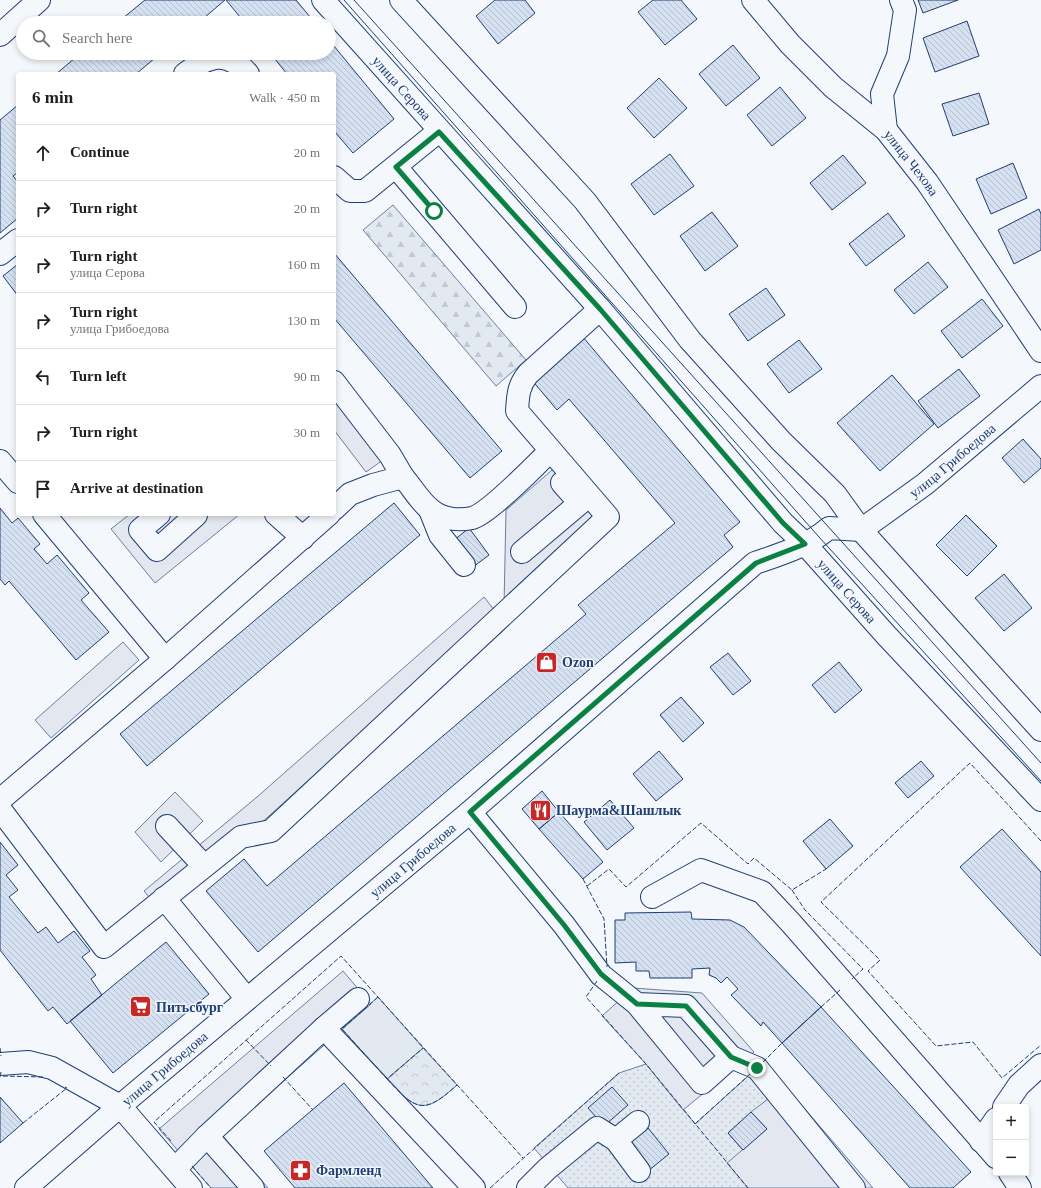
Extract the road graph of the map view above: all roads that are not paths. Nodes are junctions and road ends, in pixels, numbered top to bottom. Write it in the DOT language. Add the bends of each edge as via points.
graph roads {
  1 [pos="40,0"];
  2 [pos="323,0"];
  3 [pos="402,0"];
  4 [pos="753,0"];
  5 [pos="901,0"];
  6 [pos="21,16"];
  7 [pos="16,20"];
  8 [pos="0,34"];
  9 [pos="205,60"];
  10 [pos="230,60"];
  11 [pos="188,72"];
  12 [pos="246,72"];
  13 [pos="886,130"];
  14 [pos="439,132"];
  15 [pos="396,167"];
  16 [pos="336,179"];
  17 [pos="16,242"];
  18 [pos="0,254"];
  19 [pos="515,307"];
  20 [pos="600,309"];
  21 [pos="1041,351"];
  22 [pos="336,385"];
  23 [pos="1041,386"];
  24 [pos="545,456"];
  25 [pos="0,461"];
  26 [pos="403,477"];
  27 [pos="16,480"];
  28 [pos="336,507"];
  29 [pos="430,510"];
  30 [pos="46,516"];
  31 [pos="157,516"];
  32 [pos="194,516"];
  33 [pos="278,516"];
  34 [pos="327,516"];
  35 [pos="861,530"];
  36 [pos="303,538"];
  37 [pos="805,544"];
  38 [pos="522,552"];
  39 [pos="464,565"];
  40 [pos="165,660"];
  41 [pos="1041,730"];
  42 [pos="0,800"];
  43 [pos="1041,800"];
  44 [pos="0,809"];
  45 [pos="470,812"];
  46 [pos="167,826"];
  47 [pos="204,866"];
  48 [pos="652,897"];
  49 [pos="164,898"];
  50 [pos="247,999"];
  51 [pos="358,999"];
  52 [pos="637,1004"];
  53 [pos="324,1028"];
  54 [pos="731,1057"];
  55 [pos="0,1064"];
  56 [pos="1041,1065"];
  57 [pos="1006,1104"];
  58 [pos="120,1106"];
  59 [pos="638,1122"];
  60 [pos="993,1123"];
  61 [pos="207,1136"];
  62 [pos="616,1140"];
  63 [pos="981,1141"];
  64 [pos="993,1154"];
  65 [pos="175,1169"];
  66 [pos="639,1171"];
  67 [pos="1012,1176"];
  68 [pos="26,1188"];
  69 [pos="191,1188"];
  70 [pos="253,1188"];
  71 [pos="474,1188"];
  72 [pos="528,1188"];
  73 [pos="854,1188"];
  74 [pos="1020,1188"];
  1 -- 6 [label="street"];
  2 -- 14 [label="street, улица Серова"];
  3 -- 35 [label="street" via="585,201 690,340 780,441 836,494"];
  4 -- 13 [label="street, улица Чехова" via="790,44 833,87"];
  5 -- 13 [label="street" via="905,10 898,56 882,94"];
  7 -- 8 [label="street"];
  9 -- 11 [label="street"];
  10 -- 12 [label="street"];
  13 -- 21 [label="street, улица Чехова" via="928,182"];
  14 -- 15 [label="street"];
  14 -- 20 [label="street, улица Серова"];
  15 -- 16 [label="street" via="365,191 350,191"];
  15 -- 19 [label="street"];
  17 -- 18 [label="street"];
  20 -- 24 [label="street" via="521,383 517,411"];
  20 -- 37 [label="street, улица Серова" via="783,523"];
  22 -- 26 [label="street" via="390,455"];
  23 -- 35 [label="street, улица Грибоедова" via="925,484"];
  24 -- 29 [label="street" via="489,507 472,518 444,517"];
  24 -- 38 [label="street" via="580,503"];
  24 -- 47 [label="street" via="608,517 271,831 241,837"];
  25 -- 27 [label="street"];
  26 -- 28 [label="street" via="350,494"];
  26 -- 29 [label="street"];
  29 -- 39 [label="street" via="440,535"];
  30 -- 40 [label="street"];
  31 -- 32 [label="street" via="140,530 157,550"];
  33 -- 36 [label="street"];
  34 -- 36 [label="street"];
  35 -- 37 [label="street, улица Грибоедова" via="829,528"];
  35 -- 41 [label="street"];
  36 -- 40 [label="street"];
  37 -- 43 [label="street, улица Серова" via="886,635"];
  37 -- 45 [label="street, улица Грибоедова" via="756,563"];
  40 -- 42 [label="street"];
  44 -- 49 [label="street" via="104,946"];
  45 -- 50 [label="street, улица Грибоедова"];
  45 -- 52 [label="street" via="564,925 601,974"];
  46 -- 47 [label="street"];
  47 -- 49 [label="street"];
  48 -- 63 [label="street" via="701,870 762,892"];
  49 -- 50 [label="street"];
  50 -- 58 [label="street, улица Грибоедова"];
  51 -- 53 [label="street"];
  52 -- 54 [label="street" via="686,1006"];
  52 -- 54 [label="street" via="702,1083"];
  53 -- 61 [label="street"];
  53 -- 71 [label="street"];
  54 -- 73 [label="street" via="757,1068"];
  55 -- 58 [label="street" via="28,1062 52,1068"];
  56 -- 57 [label="street" via="1019,1084"];
  58 -- 65 [label="street"];
  58 -- 68 [label="street, улица Грибоедова"];
  59 -- 62 [label="street"];
  60 -- 63 [label="street"];
  61 -- 65 [label="street"];
  61 -- 70 [label="street"];
  62 -- 66 [label="street"];
  62 -- 72 [label="street" via="597,1128"];
  63 -- 64 [label="street"];
  65 -- 69 [label="street"];
  67 -- 74 [label="street"];
}
